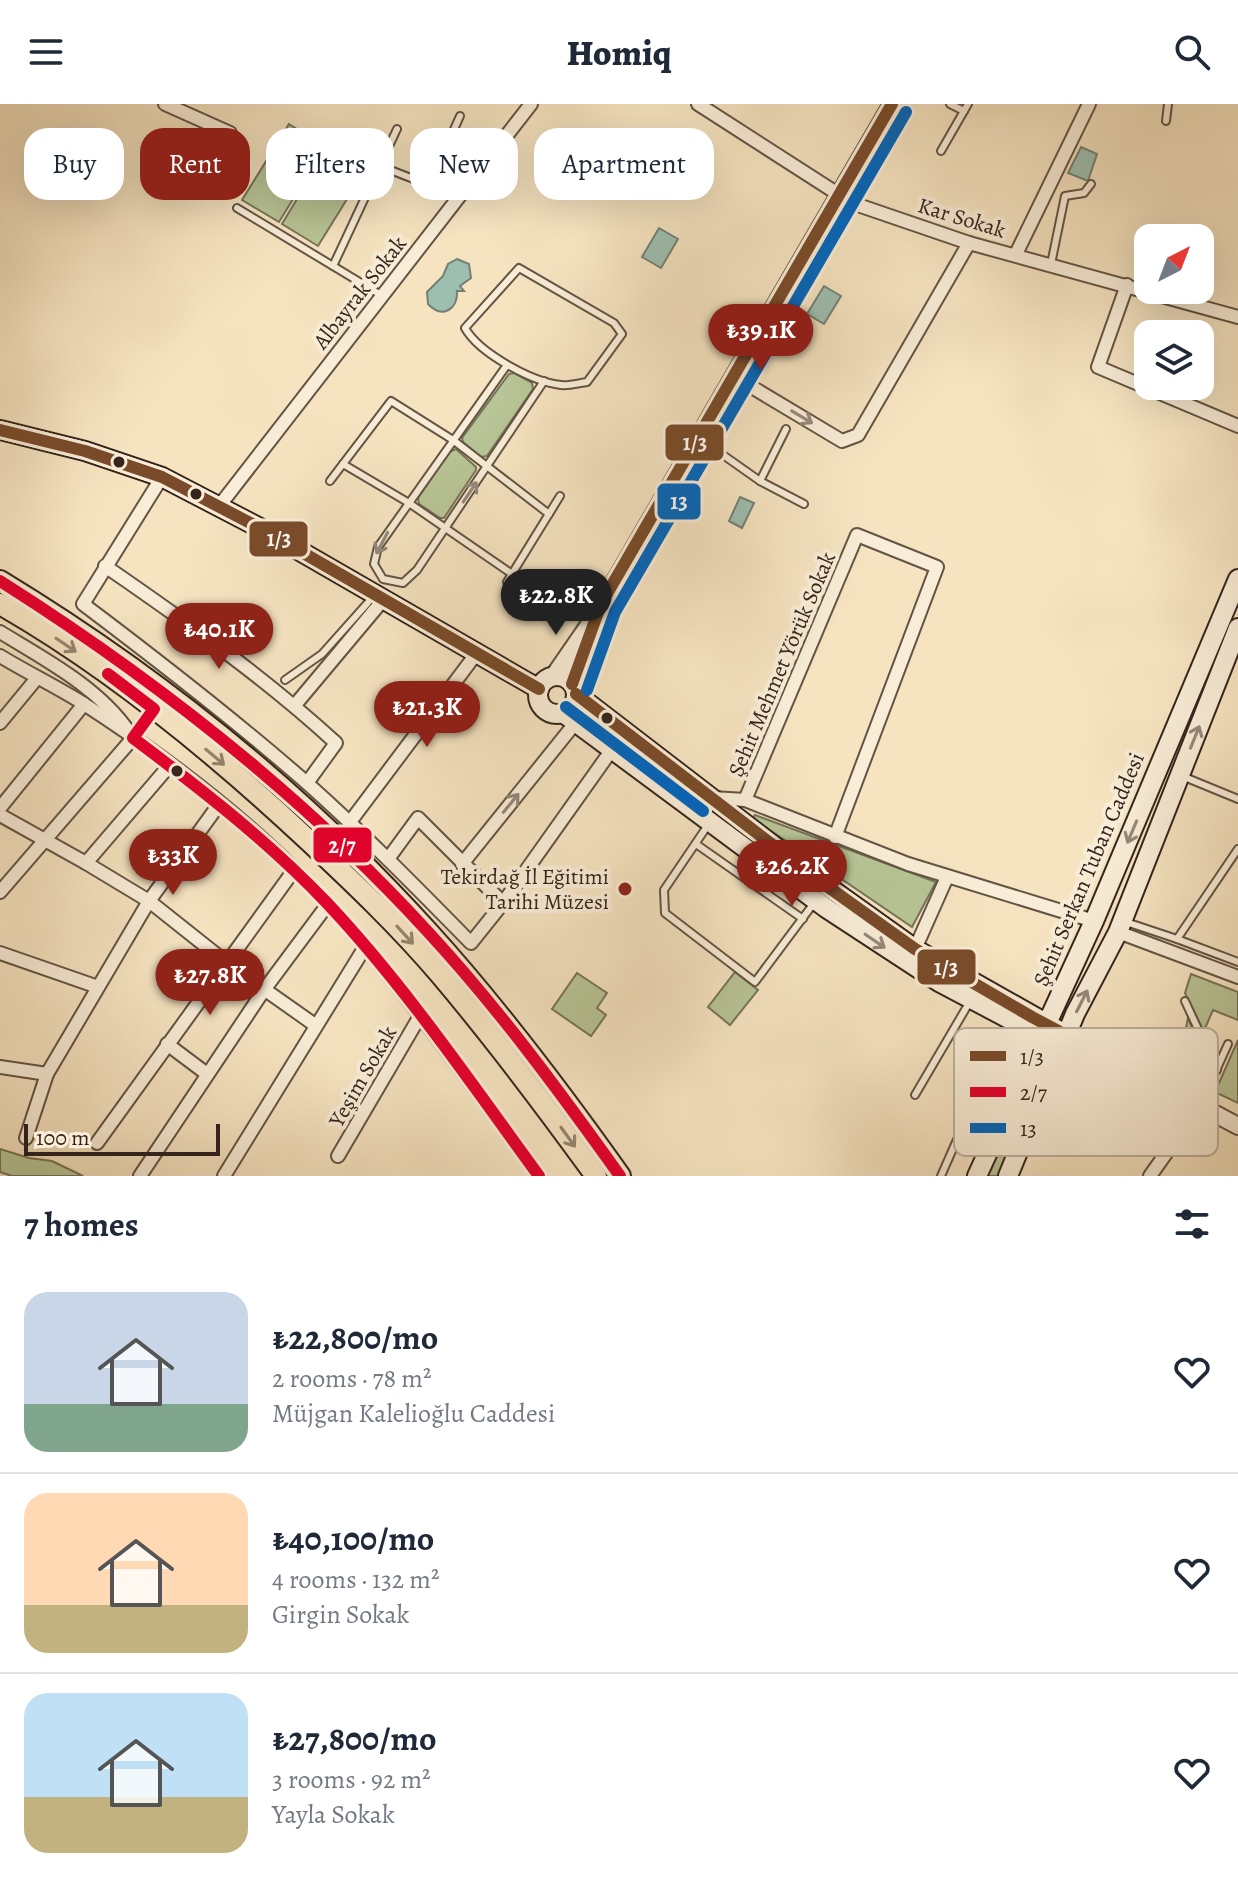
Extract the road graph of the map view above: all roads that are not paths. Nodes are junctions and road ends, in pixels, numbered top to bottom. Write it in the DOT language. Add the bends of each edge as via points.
graph roads {
  1 [pos="165,104"];
  2 [pos="531,104"];
  3 [pos="698,104"];
  4 [pos="892,104"];
  5 [pos="950,104"];
  6 [pos="1089,104"];
  7 [pos="1168,104"];
  8 [pos="966,108"];
  9 [pos="460,116"];
  10 [pos="1166,121"];
  11 [pos="219,128"];
  12 [pos="397,129"];
  13 [pos="394,136"];
  14 [pos="941,151"];
  15 [pos="394,171"];
  16 [pos="1091,184"];
  17 [pos="839,197"];
  18 [pos="364,200"];
  19 [pos="237,208"];
  20 [pos="969,243"];
  21 [pos="1016,254"];
  22 [pos="1051,264"];
  23 [pos="333,266"];
  24 [pos="1127,285"];
  25 [pos="381,295"];
  26 [pos="1238,317"];
  27 [pos="507,365"];
  28 [pos="735,377"];
  29 [pos="544,381"];
  30 [pos="1238,426"];
  31 [pos="786,429"];
  32 [pos="0,430"];
  33 [pos="699,438"];
  34 [pos="453,440"];
  35 [pos="343,464"];
  36 [pos="487,466"];
  37 [pos="162,477"];
  38 [pos="330,481"];
  39 [pos="760,481"];
  40 [pos="560,496"];
  41 [pos="409,503"];
  42 [pos="804,504"];
  43 [pos="220,505"];
  44 [pos="549,514"];
  45 [pos="445,528"];
  46 [pos="105,566"];
  47 [pos="512,574"];
  48 [pos="1238,579"];
  49 [pos="0,581"];
  50 [pos="507,582"];
  51 [pos="378,592"];
  52 [pos="0,604"];
  53 [pos="593,619"];
  54 [pos="1238,628"];
  55 [pos="0,632"];
  56 [pos="476,654"];
  57 [pos="0,656"];
  58 [pos="37,678"];
  59 [pos="285,680"];
  60 [pos="546,683"];
  61 [pos="574,689"];
  62 [pos="84,704"];
  63 [pos="295,705"];
  64 [pos="154,709"];
  65 [pos="570,718"];
  66 [pos="0,723"];
  67 [pos="133,738"];
  68 [pos="613,748"];
  69 [pos="169,766"];
  70 [pos="1180,775"];
  71 [pos="307,783"];
  72 [pos="713,798"];
  73 [pos="1238,799"];
  74 [pos="745,800"];
  75 [pos="220,803"];
  76 [pos="0,808"];
  77 [pos="0,815"];
  78 [pos="350,822"];
  79 [pos="710,822"];
  80 [pos="835,837"];
  81 [pos="44,841"];
  82 [pos="696,844"];
  83 [pos="1238,849"];
  84 [pos="388,859"];
  85 [pos="86,863"];
  86 [pos="462,864"];
  87 [pos="294,870"];
  88 [pos="947,877"];
  89 [pos="0,892"];
  90 [pos="816,900"];
  91 [pos="149,901"];
  92 [pos="503,903"];
  93 [pos="328,904"];
  94 [pos="803,919"];
  95 [pos="1094,921"];
  96 [pos="1120,926"];
  97 [pos="1177,939"];
  98 [pos="365,947"];
  99 [pos="0,953"];
  100 [pos="912,956"];
  101 [pos="1238,962"];
  102 [pos="227,963"];
  103 [pos="1238,977"];
  104 [pos="98,987"];
  105 [pos="264,990"];
  106 [pos="970,1000"];
  107 [pos="1185,1001"];
  108 [pos="420,1016"];
  109 [pos="315,1025"];
  110 [pos="1047,1025"];
  111 [pos="1026,1028"];
  112 [pos="1033,1028"];
  113 [pos="1046,1028"];
  114 [pos="1053,1028"];
  115 [pos="1070,1028"];
  116 [pos="1198,1028"];
  117 [pos="167,1044"];
  118 [pos="1228,1044"];
  119 [pos="0,1067"];
  120 [pos="1218,1068"];
  121 [pos="47,1074"];
  122 [pos="207,1074"];
  123 [pos="915,1095"];
  124 [pos="1218,1116"];
  125 [pos="1238,1126"];
  126 [pos="26,1138"];
  127 [pos="97,1143"];
  128 [pos="954,1146"];
  129 [pos="338,1156"];
  130 [pos="986,1156"];
  131 [pos="1016,1156"];
  132 [pos="1164,1156"];
  133 [pos="140,1176"];
  134 [pos="224,1176"];
  135 [pos="539,1176"];
  136 [pos="596,1176"];
  137 [pos="620,1176"];
  138 [pos="941,1176"];
  139 [pos="977,1176"];
  140 [pos="1008,1176"];
  141 [pos="1150,1176"];
  1 -- 11 [label="street"];
  2 -- 25 [label="street, Albayrak Sokak"];
  3 -- 17 [label="street, Kar Sokak"];
  4 -- 17 [label="street"];
  5 -- 8 [label="lane"];
  6 -- 21 [label="street"];
  7 -- 10 [label="lane"];
  8 -- 14 [label="lane"];
  9 -- 15 [label="lane" via="429,185"];
  12 -- 13 [label="lane"];
  16 -- 22 [label="lane" via="1084,193 1065,196"];
  17 -- 20 [label="street, Kar Sokak"];
  17 -- 28 [label="street"];
  18 -- 23 [label="lane"];
  19 -- 23 [label="lane"];
  20 -- 21 [label="street, Kar Sokak"];
  28 -- 20 [label="street, one-way" via="842,441 858,435"];
  21 -- 22 [label="street, Kar Sokak"];
  22 -- 24 [label="street, Kar Sokak"];
  23 -- 25 [label="lane"];
  24 -- 26 [label="street, Kar Sokak"];
  24 -- 30 [label="street" via="1098,367"];
  25 -- 43 [label="street, Albayrak Sokak"];
  27 -- 29 [label="lane"];
  27 -- 29 [label="lane" via="470,338 465,328 519,268 614,323 622,334 587,382"];
  27 -- 34 [label="lane"];
  28 -- 33 [label="street"];
  29 -- 36 [label="lane"];
  31 -- 39 [label="lane"];
  32 -- 37 [label="main road"];
  33 -- 39 [label="lane"];
  33 -- 53 [label="street"];
  34 -- 35 [label="lane" via="391,401"];
  34 -- 36 [label="lane"];
  34 -- 41 [label="lane"];
  35 -- 38 [label="lane"];
  35 -- 41 [label="lane"];
  36 -- 44 [label="lane"];
  45 -- 36 [label="lane, one-way"];
  37 -- 43 [label="main road"];
  37 -- 46 [label="street"];
  39 -- 42 [label="lane"];
  40 -- 44 [label="lane"];
  41 -- 45 [label="lane"];
  41 -- 51 [label="lane, one-way" via="378,547"];
  43 -- 51 [label="main road"];
  44 -- 47 [label="lane"];
  45 -- 47 [label="lane"];
  45 -- 51 [label="lane" via="417,570 403,583"];
  46 -- 63 [label="street"];
  46 -- 71 [label="street" via="83,604"];
  47 -- 50 [label="lane"];
  48 -- 95 [label="main road, Şehit Serkan Tuban Caddesi, one-way"];
  49 -- 137 [label="main road" via="202,721 296,802 471,982"];
  51 -- 56 [label="main road"];
  51 -- 59 [label="lane" via="322,654"];
  51 -- 63 [label="street"];
  52 -- 64 [label="main road, one-way"];
  53 -- 60 [label="street"];
  53 -- 61 [label="street"];
  70 -- 54 [label="main road, Şehit Serkan Tuban Caddesi, one-way"];
  55 -- 67 [label="street" via="102,701"];
  56 -- 60 [label="main road"];
  56 -- 78 [label="street"];
  57 -- 58 [label="street"];
  58 -- 62 [label="street"];
  58 -- 66 [label="street"];
  60 -- 61 [label="main road" via="564,678"];
  60 -- 65 [label="main road" via="539,701 551,713"];
  61 -- 65 [label="main road"];
  61 -- 72 [label="main road"];
  62 -- 67 [label="street"];
  62 -- 76 [label="street"];
  63 -- 71 [label="street" via="336,743"];
  64 -- 67 [label="street"];
  64 -- 136 [label="main road, one-way" via="259,794 396,925 473,1014"];
  65 -- 68 [label="main road"];
  86 -- 65 [label="street, one-way"];
  67 -- 69 [label="street"];
  67 -- 81 [label="street"];
  68 -- 79 [label="main road"];
  68 -- 92 [label="street"];
  69 -- 75 [label="street"];
  69 -- 85 [label="street"];
  70 -- 73 [label="lane"];
  70 -- 96 [label="main road, Şehit Serkan Tuban Caddesi"];
  71 -- 78 [label="street"];
  72 -- 74 [label="street"];
  72 -- 100 [label="main road"];
  74 -- 80 [label="street"];
  74 -- 80 [label="street, Şehit Mehmet Yörük Sokak" via="857,535 937,567"];
  75 -- 87 [label="street"];
  75 -- 91 [label="street"];
  77 -- 81 [label="street"];
  78 -- 84 [label="street"];
  79 -- 82 [label="lane"];
  79 -- 90 [label="main road"];
  80 -- 88 [label="street"];
  81 -- 85 [label="street"];
  81 -- 89 [label="street"];
  82 -- 94 [label="lane"];
  82 -- 94 [label="lane" via="664,890 665,913 755,982"];
  83 -- 97 [label="lane"];
  84 -- 86 [label="street" via="418,818"];
  84 -- 92 [label="street" via="471,943"];
  85 -- 91 [label="street"];
  86 -- 92 [label="street"];
  87 -- 93 [label="street"];
  87 -- 102 [label="street"];
  88 -- 95 [label="street"];
  88 -- 100 [label="street"];
  90 -- 94 [label="lane"];
  90 -- 100 [label="main road, one-way"];
  91 -- 102 [label="street"];
  91 -- 104 [label="street"];
  93 -- 98 [label="street"];
  93 -- 105 [label="street"];
  95 -- 96 [label="main road"];
  95 -- 110 [label="main road, Şehit Serkan Tuban Caddesi"];
  96 -- 97 [label="lane"];
  96 -- 103 [label="street"];
  115 -- 96 [label="main road, Şehit Serkan Tuban Caddesi, one-way"];
  97 -- 101 [label="lane"];
  98 -- 108 [label="street"];
  98 -- 109 [label="street"];
  99 -- 104 [label="street"];
  100 -- 106 [label="main road"];
  100 -- 110 [label="main road"];
  102 -- 105 [label="street"];
  102 -- 117 [label="street"];
  104 -- 121 [label="street"];
  105 -- 109 [label="street"];
  105 -- 122 [label="street"];
  106 -- 111 [label="main road"];
  106 -- 123 [label="lane"];
  107 -- 116 [label="lane"];
  108 -- 129 [label="street, Yeşim Sokak"];
  108 -- 135 [label="street"];
  109 -- 134 [label="street"];
  110 -- 112 [label="main road"];
  110 -- 113 [label="main road, Şehit Serkan Tuban Caddesi"];
  110 -- 114 [label="main road"];
  117 -- 122 [label="street"];
  117 -- 127 [label="street"];
  118 -- 120 [label="lane"];
  119 -- 121 [label="street"];
  121 -- 126 [label="street"];
  122 -- 133 [label="street"];
  124 -- 125 [label="street"];
  128 -- 138 [label="lane"];
  130 -- 139 [label="main road, Şehit Serkan Tuban Caddesi"];
  131 -- 140 [label="main road, Şehit Serkan Tuban Caddesi"];
  132 -- 141 [label="street"];
}
